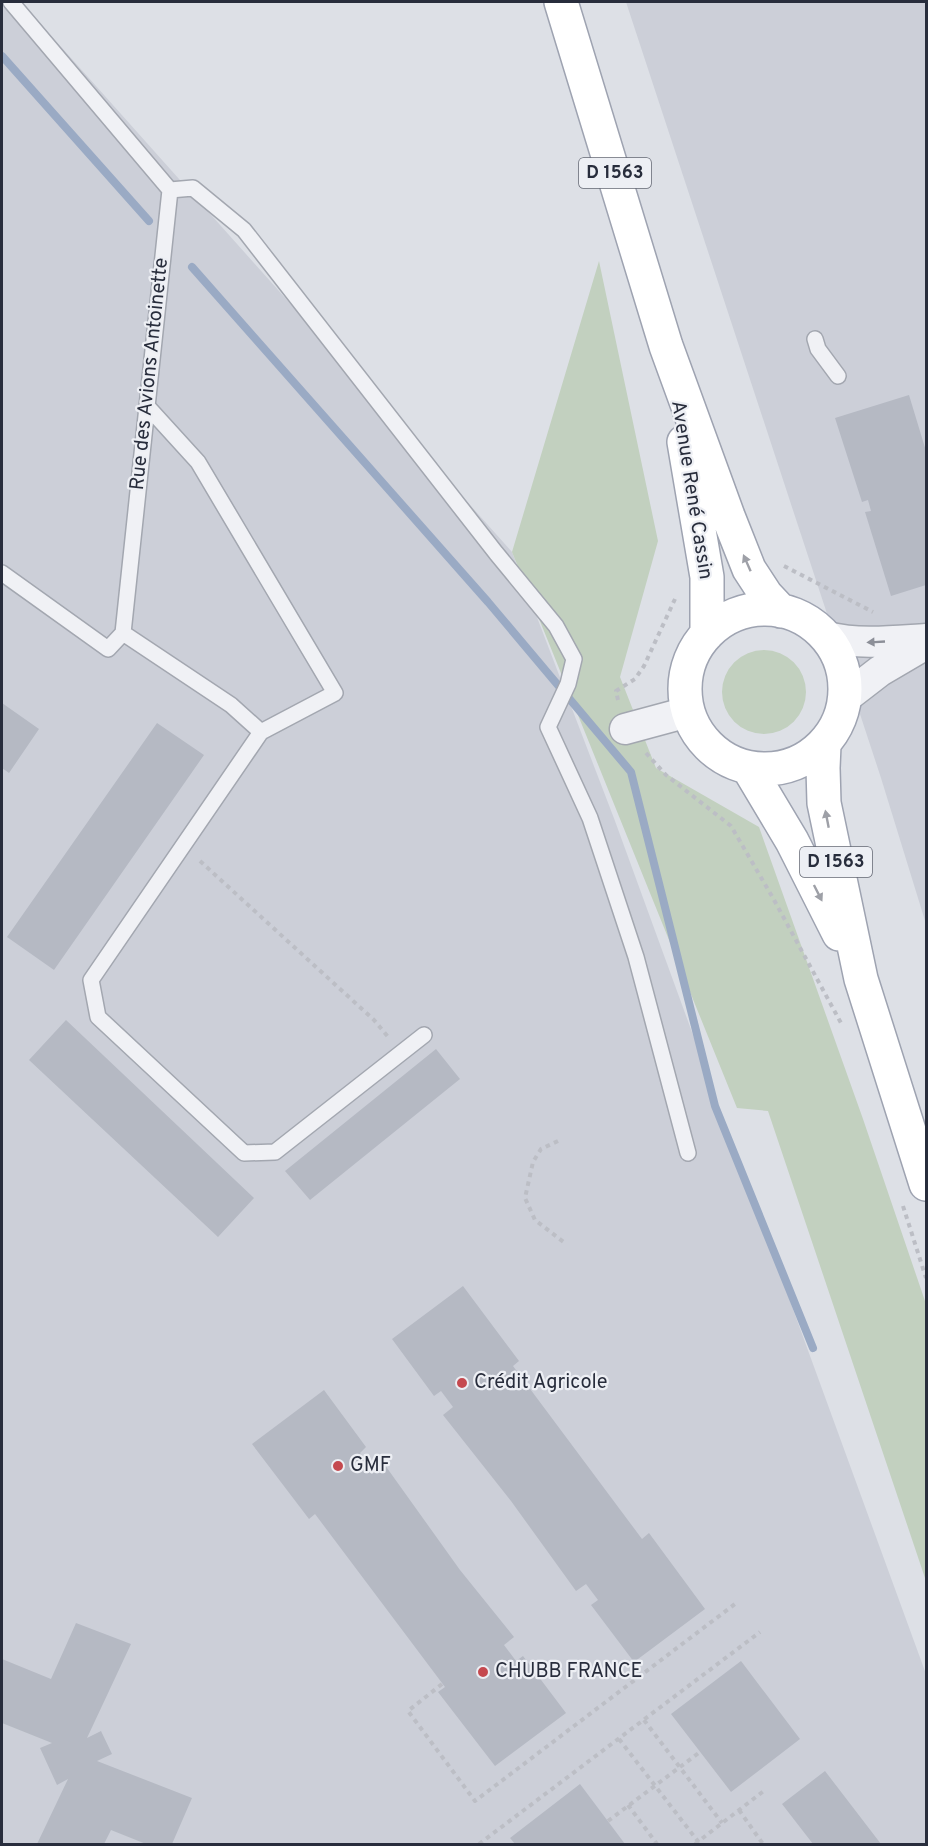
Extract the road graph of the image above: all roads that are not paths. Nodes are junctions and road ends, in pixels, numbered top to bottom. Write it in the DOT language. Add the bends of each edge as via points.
graph roads {
  1 [pos="12,2"];
  2 [pos="561,2"];
  3 [pos="170,190"];
  4 [pos="815,339"];
  5 [pos="666,346"];
  6 [pos="838,375"];
  7 [pos="147,406"];
  8 [pos="2,573"];
  9 [pos="781,610"];
  10 [pos="123,633"];
  11 [pos="707,634"];
  12 [pos="827,637"];
  13 [pos="927,639"];
  14 [pos="927,644"];
  15 [pos="845,698"];
  16 [pos="688,712"];
  17 [pos="625,729"];
  18 [pos="261,732"];
  19 [pos="824,745"];
  20 [pos="750,769"];
  21 [pos="861,979"];
  22 [pos="424,1035"];
  23 [pos="688,1153"];
  24 [pos="914,1191"];
  1 -- 3 [label="lane"];
  2 -- 5 [label="main road, Avenue René Cassin / D 1563"];
  3 -- 7 [label="lane, Rue des Avions Antoinette"];
  3 -- 23 [label="lane" via="193,188 244,231 556,626 574,659 568,684 548,727 590,818 636,957"];
  4 -- 6 [label="lane"];
  9 -- 5 [label="main road, Avenue René Cassin / D 1563, one-way" via="749,569"];
  5 -- 11 [label="main road, Avenue René Cassin / D 1563" via="707,581"];
  7 -- 10 [label="lane, Rue des Avions Antoinette"];
  7 -- 18 [label="lane" via="198,462 335,693"];
  8 -- 10 [label="lane" via="108,649"];
  9 -- 11 [label="main road" via="754,609 728,618"];
  9 -- 12 [label="main road" via="798,616"];
  10 -- 18 [label="lane" via="231,705"];
  11 -- 16 [label="main road" via="694,651 687,670"];
  13 -- 12 [label="street, one-way" via="865,643"];
  12 -- 15 [label="main road" via="845,676"];
  14 -- 15 [label="street" via="880,670"];
  15 -- 19 [label="main road" via="842,715"];
  16 -- 17 [label="street"];
  16 -- 20 [label="main road" via="711,749"];
  18 -- 22 [label="lane" via="91,980 98,1017 244,1153 275,1152"];
  19 -- 20 [label="main road" via="803,761 777,769"];
  21 -- 19 [label="main road, D 1563, one-way" via="824,802"];
  20 -- 21 [label="main road, D 1563, one-way" via="792,841"];
  21 -- 24 [label="main road, D 1563"];
}
